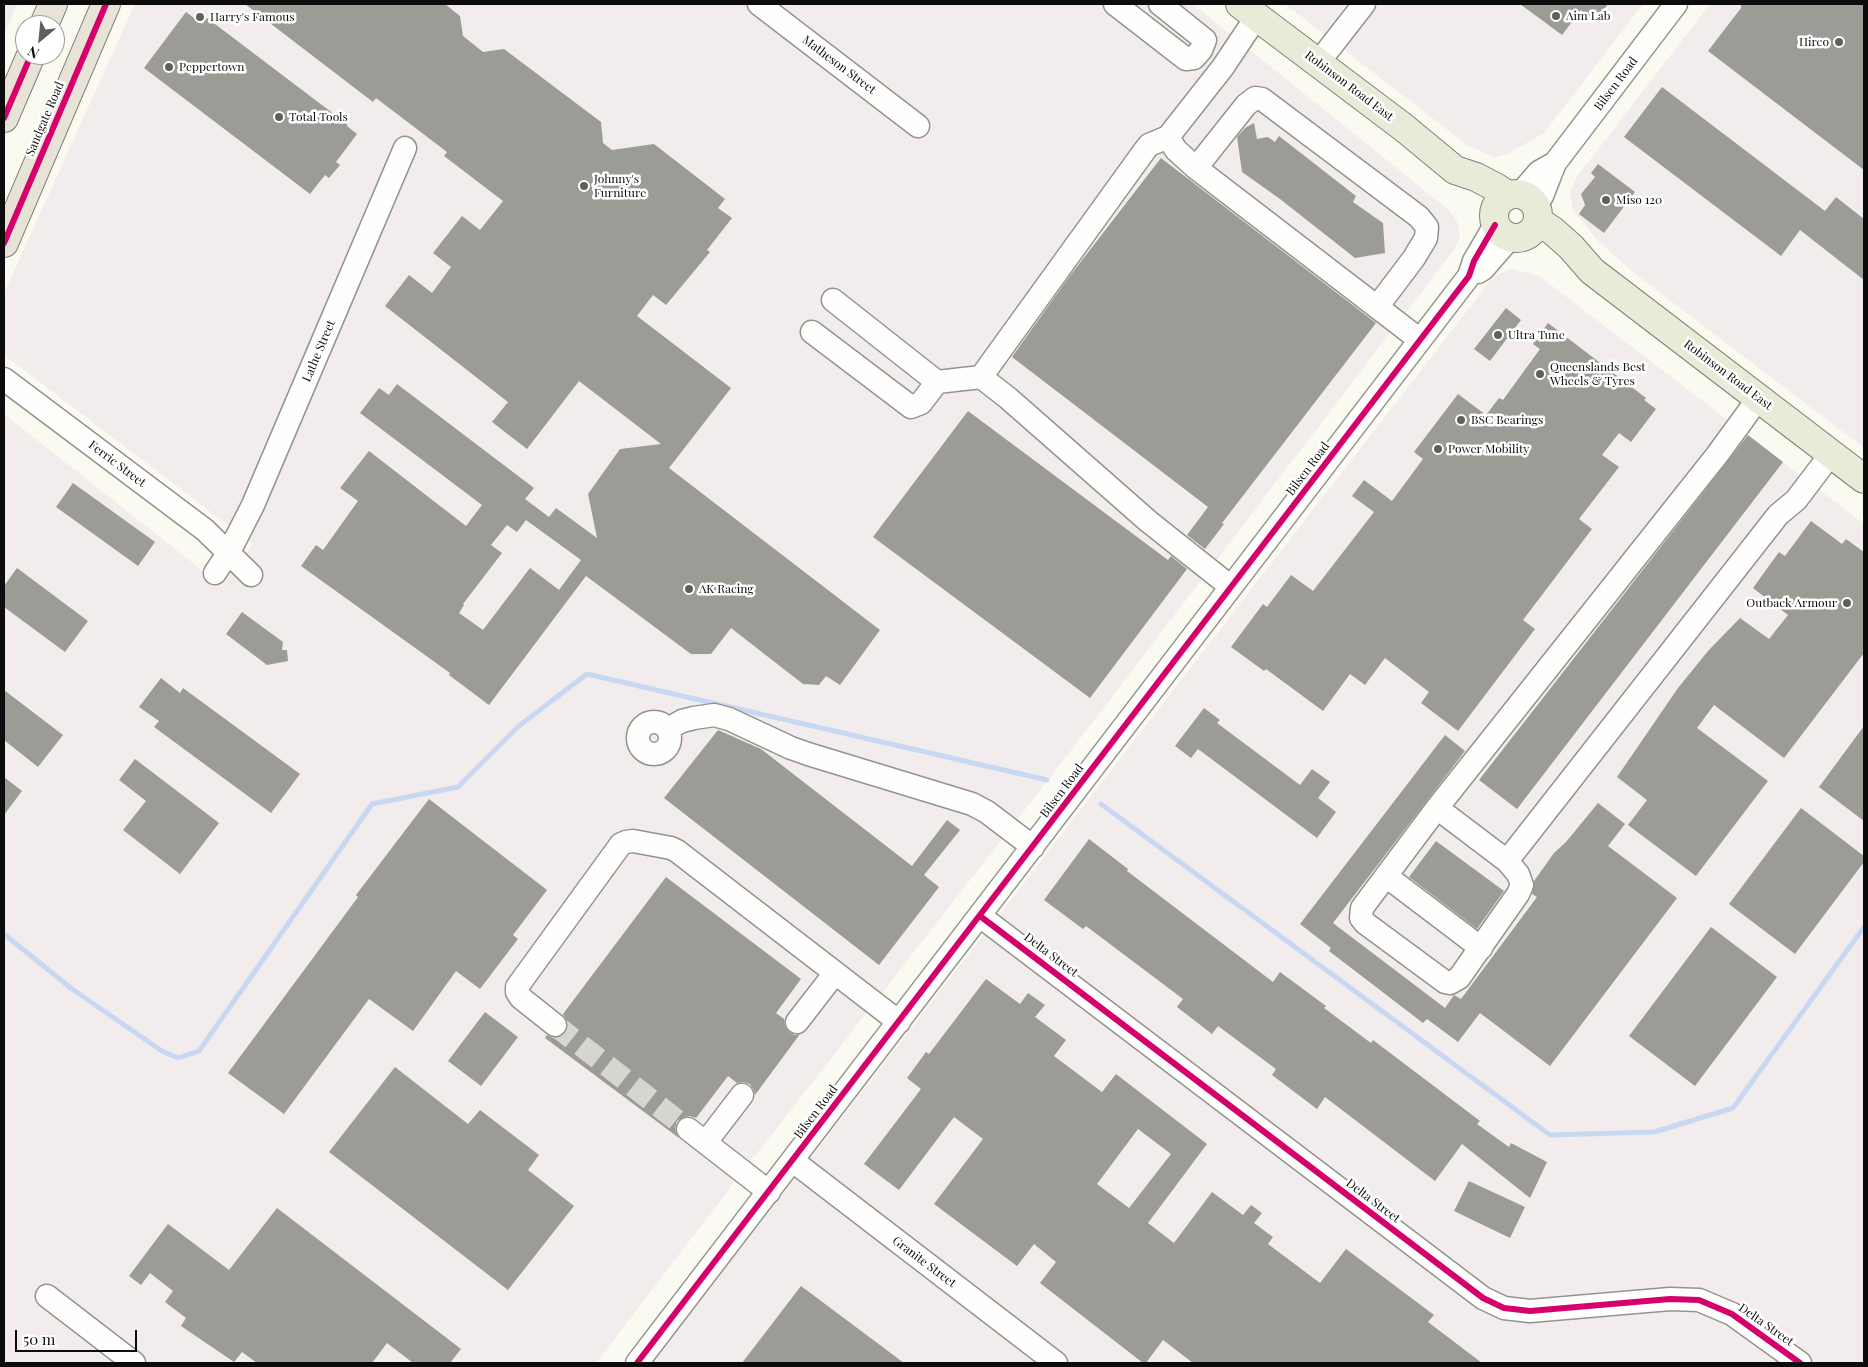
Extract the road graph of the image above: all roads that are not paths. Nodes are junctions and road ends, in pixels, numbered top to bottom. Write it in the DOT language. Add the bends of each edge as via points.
graph roads {
  1 [pos="106,4"];
  2 [pos="759,4"];
  3 [pos="1115,4"];
  4 [pos="1160,4"];
  5 [pos="1364,4"];
  6 [pos="1676,4"];
  7 [pos="1248,10"];
  8 [pos="1202,50"];
  9 [pos="1318,63"];
  10 [pos="27,65"];
  11 [pos="1223,67"];
  12 [pos="4,118"];
  13 [pos="918,126"];
  14 [pos="1168,137"];
  15 [pos="405,148"];
  16 [pos="1196,168"];
  17 [pos="1516,216"];
  18 [pos="4,244"];
  19 [pos="833,300"];
  20 [pos="1377,307"];
  21 [pos="812,332"];
  22 [pos="1420,340"];
  23 [pos="981,377"];
  24 [pos="4,379"];
  25 [pos="937,382"];
  26 [pos="1758,398"];
  27 [pos="1831,454"];
  28 [pos="1864,479"];
  29 [pos="229,552"];
  30 [pos="215,572"];
  31 [pos="251,575"];
  32 [pos="1232,587"];
  33 [pos="668,729"];
  34 [pos="1437,808"];
  35 [pos="1033,847"];
  36 [pos="1507,861"];
  37 [pos="1386,876"];
  38 [pos="980,916"];
  39 [pos="1481,948"];
  40 [pos="836,973"];
  41 [pos="797,1022"];
  42 [pos="899,1022"];
  43 [pos="555,1025"];
  44 [pos="742,1095"];
  45 [pos="688,1129"];
  46 [pos="706,1142"];
  47 [pos="793,1161"];
  48 [pos="769,1192"];
  49 [pos="47,1296"];
  50 [pos="134,1363"];
  51 [pos="636,1363"];
  52 [pos="1056,1363"];
  53 [pos="1800,1363"];
  1 -- 18 [label="highway, Sandgate Road"];
  2 -- 13 [label="street, Matheson Street"];
  3 -- 8 [label="street" via="1186,59 1194,58"];
  4 -- 8 [label="street" via="1205,40"];
  5 -- 9 [label="street"];
  6 -- 17 [label="street, Bilsen Road" via="1555,163 1539,172"];
  7 -- 9 [label="main road, Robinson Road East"];
  7 -- 11 [label="street"];
  8 -- 11 [label="street"];
  9 -- 17 [label="main road, Robinson Road East" via="1455,170 1464,186"];
  10 -- 12 [label="highway"];
  11 -- 14 [label="street"];
  14 -- 16 [label="street" via="1176,150"];
  14 -- 23 [label="street" via="1148,145"];
  15 -- 29 [label="street, Lathe Street" via="254,505"];
  16 -- 20 [label="street"];
  16 -- 20 [label="street" via="1246,105 1255,98 1262,99 1419,216 1428,227 1426,238"];
  17 -- 22 [label="street, Bilsen Road" via="1483,269 1469,276"];
  17 -- 26 [label="main road, Robinson Road East" via="1571,246 1592,270"];
  19 -- 25 [label="street"];
  20 -- 22 [label="street"];
  21 -- 25 [label="street" via="911,407 921,403"];
  22 -- 32 [label="street, Bilsen Road"];
  23 -- 25 [label="street"];
  23 -- 32 [label="street" via="1148,521"];
  24 -- 29 [label="street, Ferric Street" via="205,530"];
  26 -- 27 [label="main road, Robinson Road East"];
  26 -- 34 [label="street" via="1717,455"];
  27 -- 28 [label="main road, Robinson Road East"];
  27 -- 36 [label="street" via="1796,500 1778,515"];
  29 -- 30 [label="street, Lathe Street"];
  29 -- 31 [label="street, Ferric Street"];
  32 -- 35 [label="street, Bilsen Road"];
  33 -- 35 [label="street" via="694,718 714,716 730,719 808,754 972,804"];
  34 -- 36 [label="street"];
  34 -- 37 [label="street"];
  35 -- 38 [label="street, Bilsen Road"];
  36 -- 39 [label="street" via="1522,885"];
  37 -- 39 [label="street"];
  37 -- 39 [label="street" via="1362,908 1361,918 1365,923 1450,983 1459,978"];
  38 -- 42 [label="street, Bilsen Road"];
  38 -- 53 [label="street, Delta Street" via="1483,1298 1504,1308 1530,1311 1670,1298 1699,1300 1745,1322"];
  40 -- 41 [label="street"];
  40 -- 42 [label="street"];
  40 -- 43 [label="street" via="677,851 626,842 621,844 517,987 521,998"];
  42 -- 47 [label="street, Bilsen Road"];
  44 -- 46 [label="street"];
  45 -- 46 [label="street"];
  46 -- 48 [label="street"];
  47 -- 48 [label="street, Bilsen Road"];
  47 -- 52 [label="street, Granite Street"];
  48 -- 51 [label="street, Bilsen Road"];
  49 -- 50 [label="street"];
}
